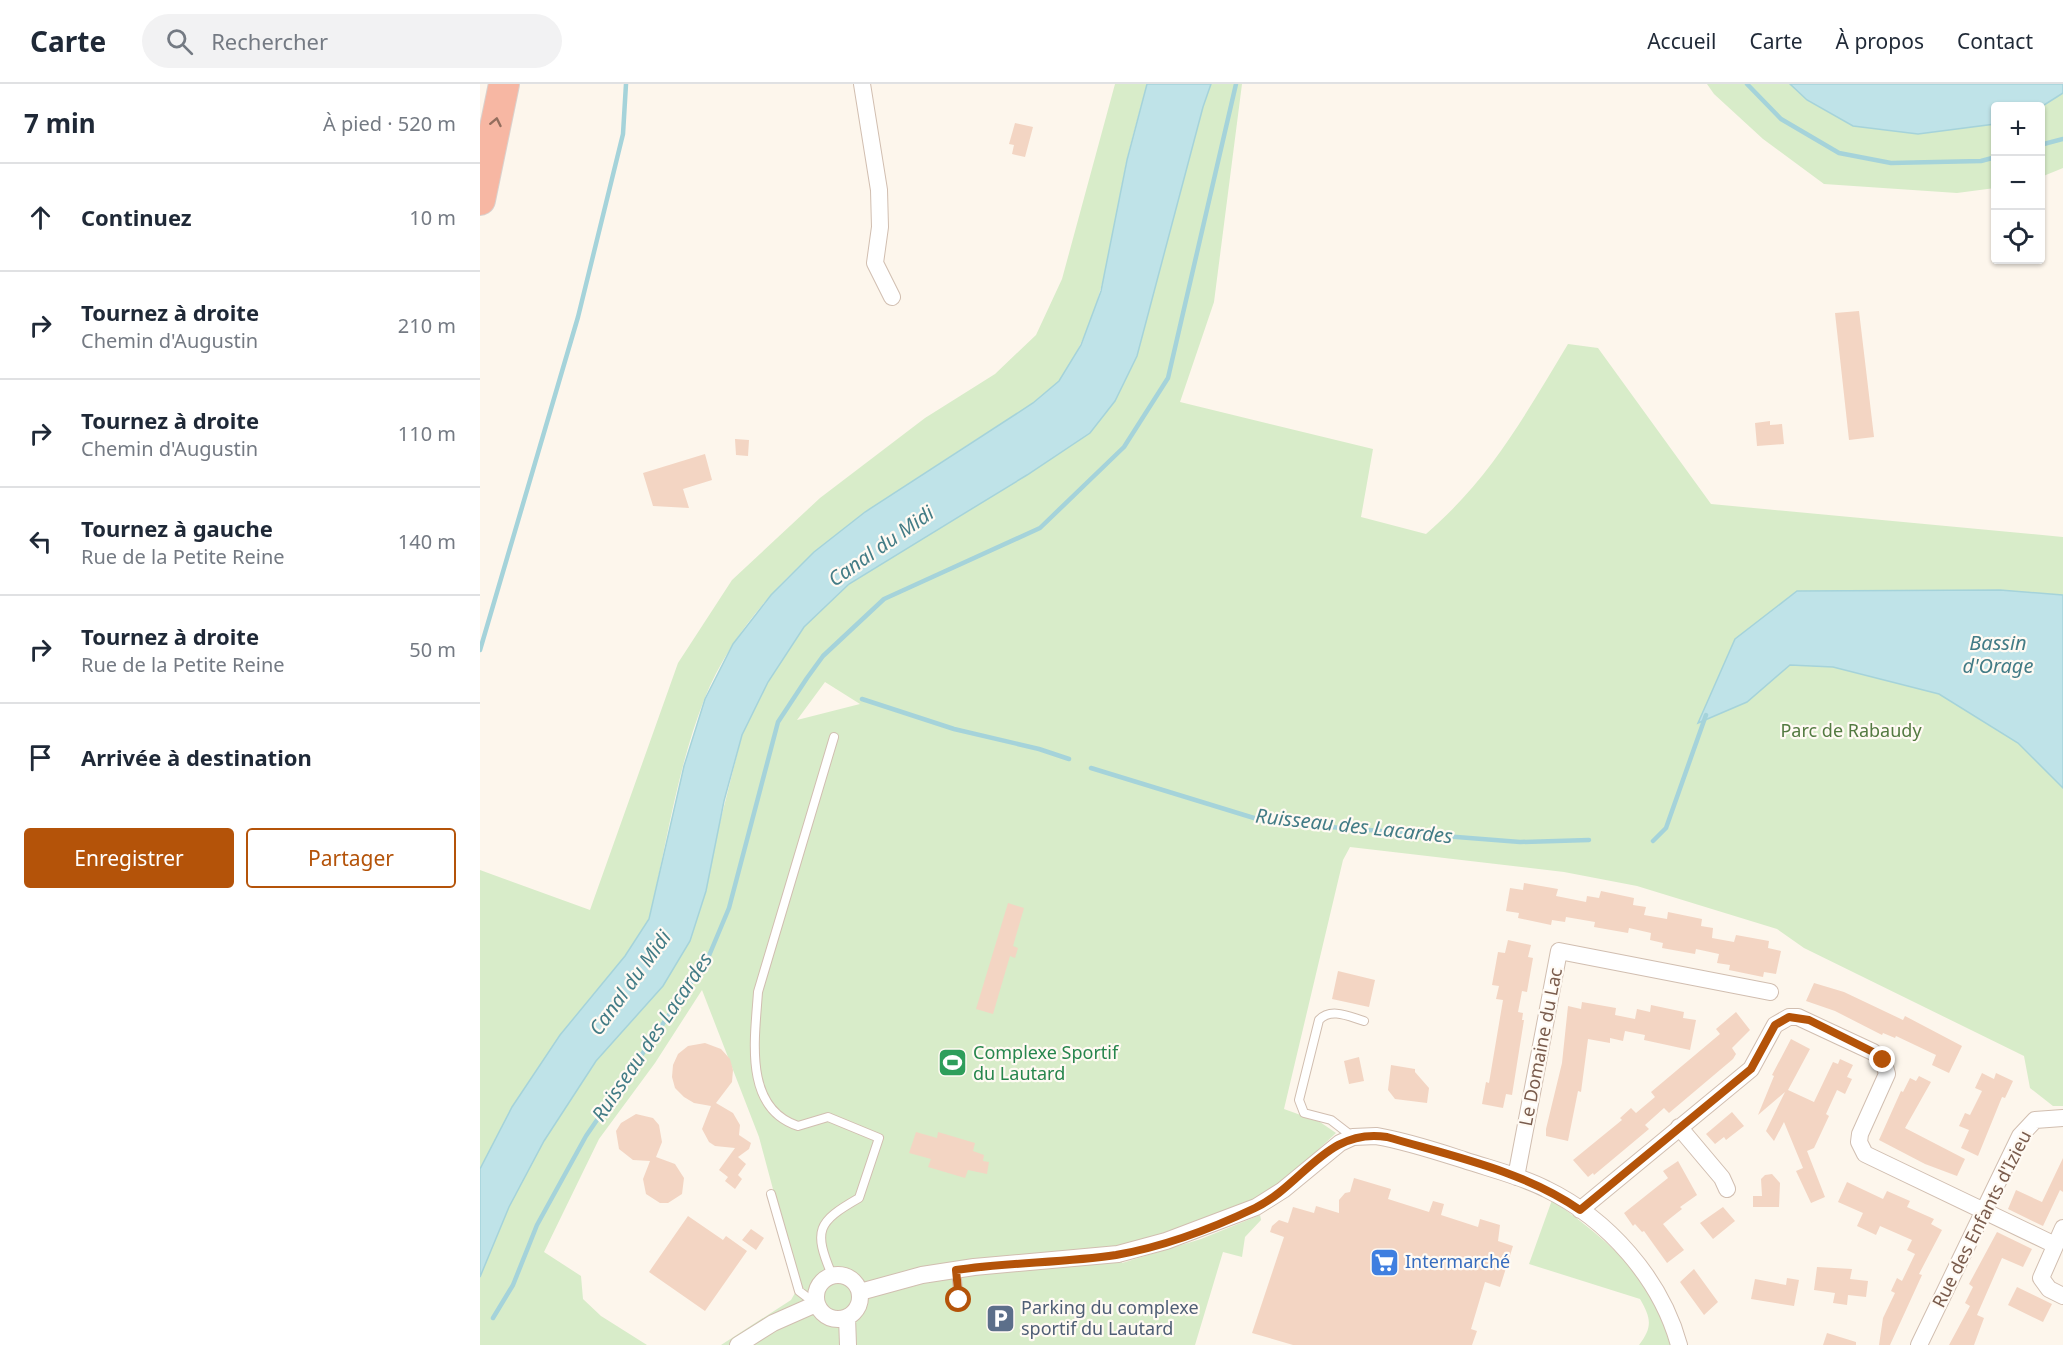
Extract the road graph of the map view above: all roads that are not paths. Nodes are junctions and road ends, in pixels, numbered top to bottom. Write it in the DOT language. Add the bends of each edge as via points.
graph roads {
  1 [pos="504,84"];
  2 [pos="862,84"];
  3 [pos="480,200"];
  4 [pos="892,297"];
  5 [pos="834,737"];
  6 [pos="1770,992"];
  7 [pos="1364,1021"];
  8 [pos="2063,1118"];
  9 [pos="1679,1127"];
  10 [pos="1353,1137"];
  11 [pos="1516,1177"];
  12 [pos="1727,1189"];
  13 [pos="771,1194"];
  14 [pos="1580,1210"];
  15 [pos="1983,1210"];
  16 [pos="2063,1228"];
  17 [pos="2055,1245"];
  18 [pos="956,1270"];
  19 [pos="832,1275"];
  20 [pos="860,1292"];
  21 [pos="2063,1296"];
  22 [pos="959,1300"];
  23 [pos="816,1304"];
  24 [pos="847,1317"];
  25 [pos="738,1345"];
  26 [pos="848,1345"];
  27 [pos="1679,1345"];
  28 [pos="1919,1345"];
  3 -- 1 [label="highway, one-way"];
  2 -- 4 [label="street" via="879,190 880,227 874,263"];
  5 -- 19 [label="lane" via="758,992 756,1031 756,1071 764,1100 780,1118 798,1126 828,1117 879,1137 859,1198 834,1213 822,1229 819,1244"];
  6 -- 11 [label="street, Le Domaine du Lac" via="1559,951"];
  7 -- 10 [label="lane" via="1332,1013 1323,1015 1299,1100 1304,1113 1331,1120"];
  8 -- 15 [label="street, Rue des Enfants d'Izieu" via="2036,1120 2025,1128"];
  9 -- 12 [label="street"];
  9 -- 14 [label="street"];
  9 -- 15 [label="street" via="1751,1069 1775,1025 1789,1017 1809,1020 1883,1060 1887,1074 1860,1134 1865,1154"];
  10 -- 11 [label="street" via="1387,1137"];
  10 -- 18 [label="street" via="1329,1149 1283,1190 1256,1207 1166,1241 1109,1256"];
  11 -- 14 [label="street" via="1545,1188"];
  13 -- 23 [label="lane" via="800,1291"];
  14 -- 27 [label="street" via="1617,1242 1647,1276 1668,1313"];
  15 -- 17 [label="street"];
  15 -- 28 [label="street, Rue des Enfants d'Izieu"];
  16 -- 17 [label="street"];
  17 -- 21 [label="street" via="2041,1278 2049,1289"];
  18 -- 20 [label="street"];
  18 -- 22 [label="lane"];
  19 -- 20 [label="street" via="850,1278"];
  19 -- 23 [label="street" via="818,1286"];
  20 -- 24 [label="street" via="860,1302"];
  23 -- 24 [label="street" via="829,1317"];
  23 -- 25 [label="street" via="773,1323"];
  24 -- 26 [label="street"];
}
